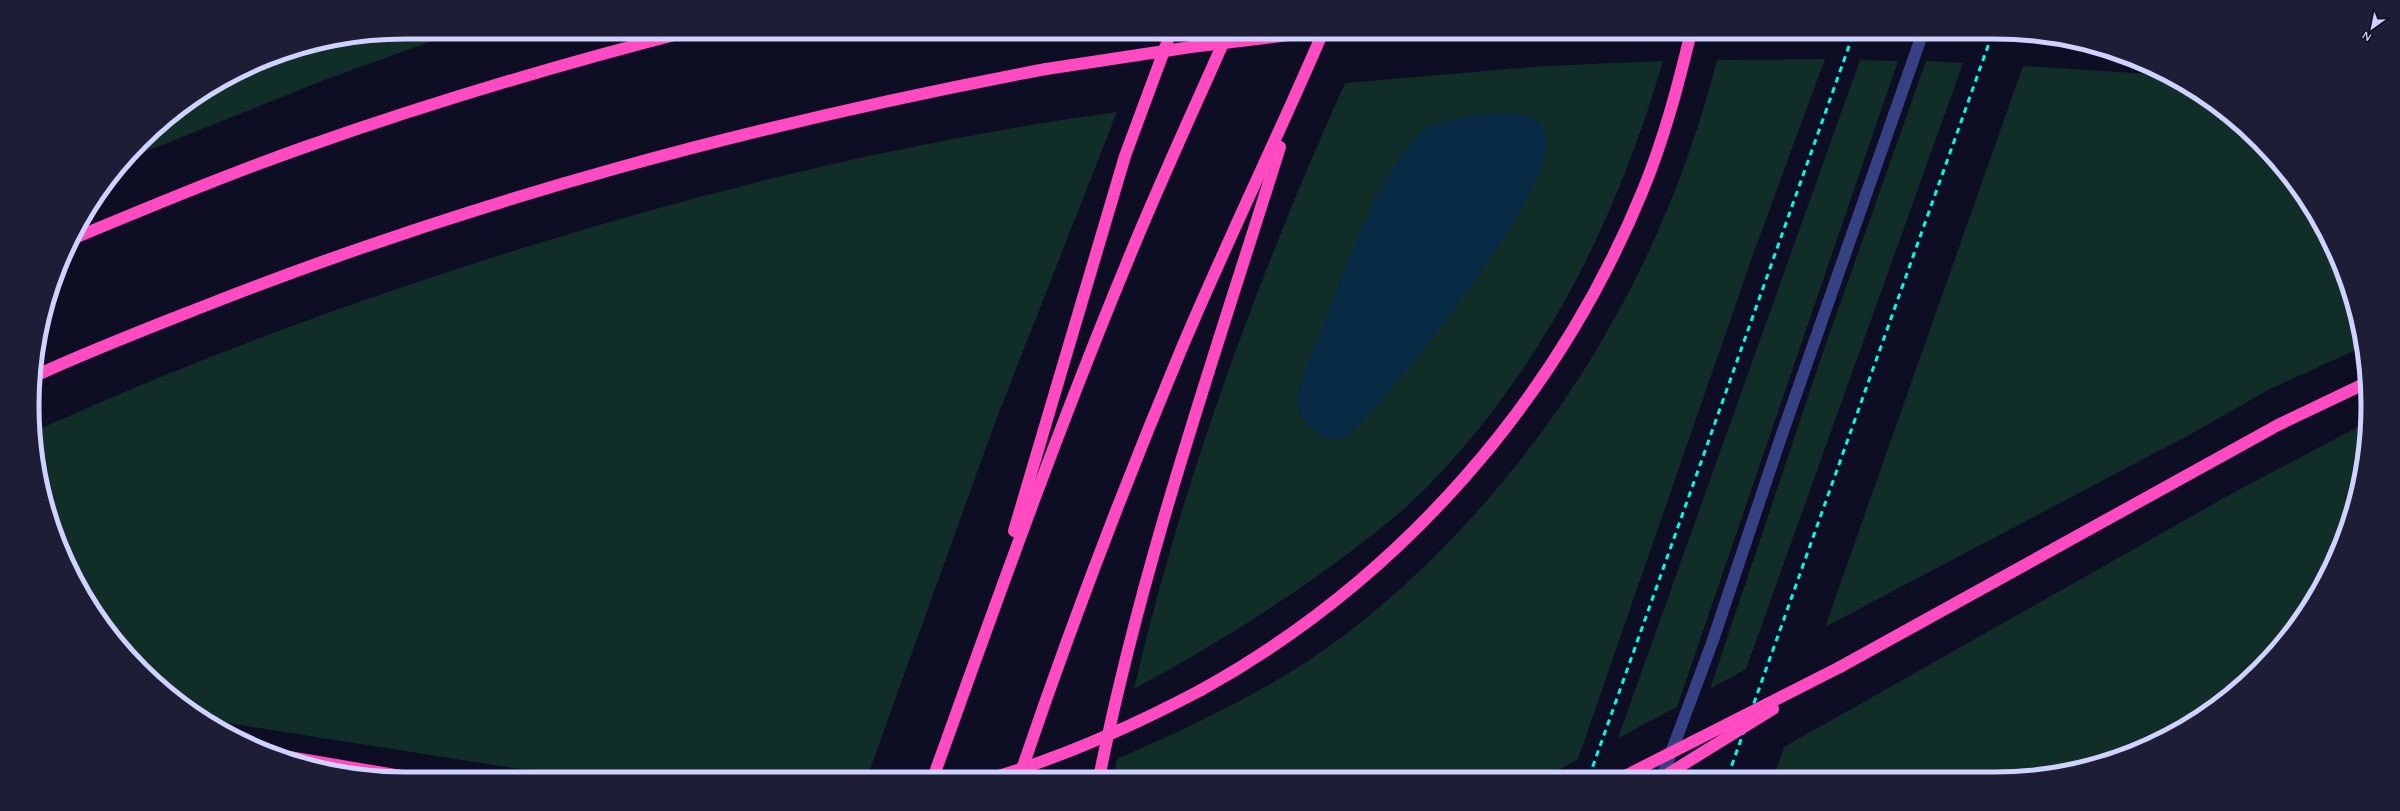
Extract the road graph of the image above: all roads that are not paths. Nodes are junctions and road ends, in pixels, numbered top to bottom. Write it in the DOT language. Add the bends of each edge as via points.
graph roads {
  1 [pos="660,39"];
  2 [pos="1168,39"];
  3 [pos="1225,39"];
  4 [pos="1257,39"];
  5 [pos="1320,39"];
  6 [pos="1689,39"];
  7 [pos="1921,39"];
  8 [pos="1296,95"];
  9 [pos="81,235"];
  10 [pos="41,374"];
  11 [pos="2360,387"];
  12 [pos="980,649"];
  13 [pos="1840,667"];
  14 [pos="326,763"];
  15 [pos="362,769"];
  16 [pos="935,772"];
  17 [pos="1012,772"];
  18 [pos="1021,772"];
  19 [pos="1100,772"];
  20 [pos="1633,772"];
  21 [pos="1665,772"];
  22 [pos="1671,772"];
  1 -- 9 [label="highway" via="539,72 384,120 222,178"];
  2 -- 12 [label="highway" via="1124,156"];
  3 -- 12 [label="highway" via="1126,265 1036,495"];
  4 -- 10 [label="highway, bridge" via="1046,69 880,102 786,123 548,186 318,263 177,317"];
  5 -- 8 [label="highway"];
  6 -- 17 [label="highway, bridge" via="1670,113 1632,215 1579,319 1512,420 1433,512 1364,577 1287,636 1201,690 1090,744"];
  7 -- 21 [label="lane"];
  8 -- 18 [label="highway" via="1182,349 1116,509"];
  8 -- 19 [label="highway" via="1166,511 1115,701"];
  11 -- 13 [label="highway" via="2278,426"];
  12 -- 16 [label="highway"];
  13 -- 20 [label="highway, bridge"];
  13 -- 22 [label="highway, bridge"];
  14 -- 15 [label="highway"];
}
